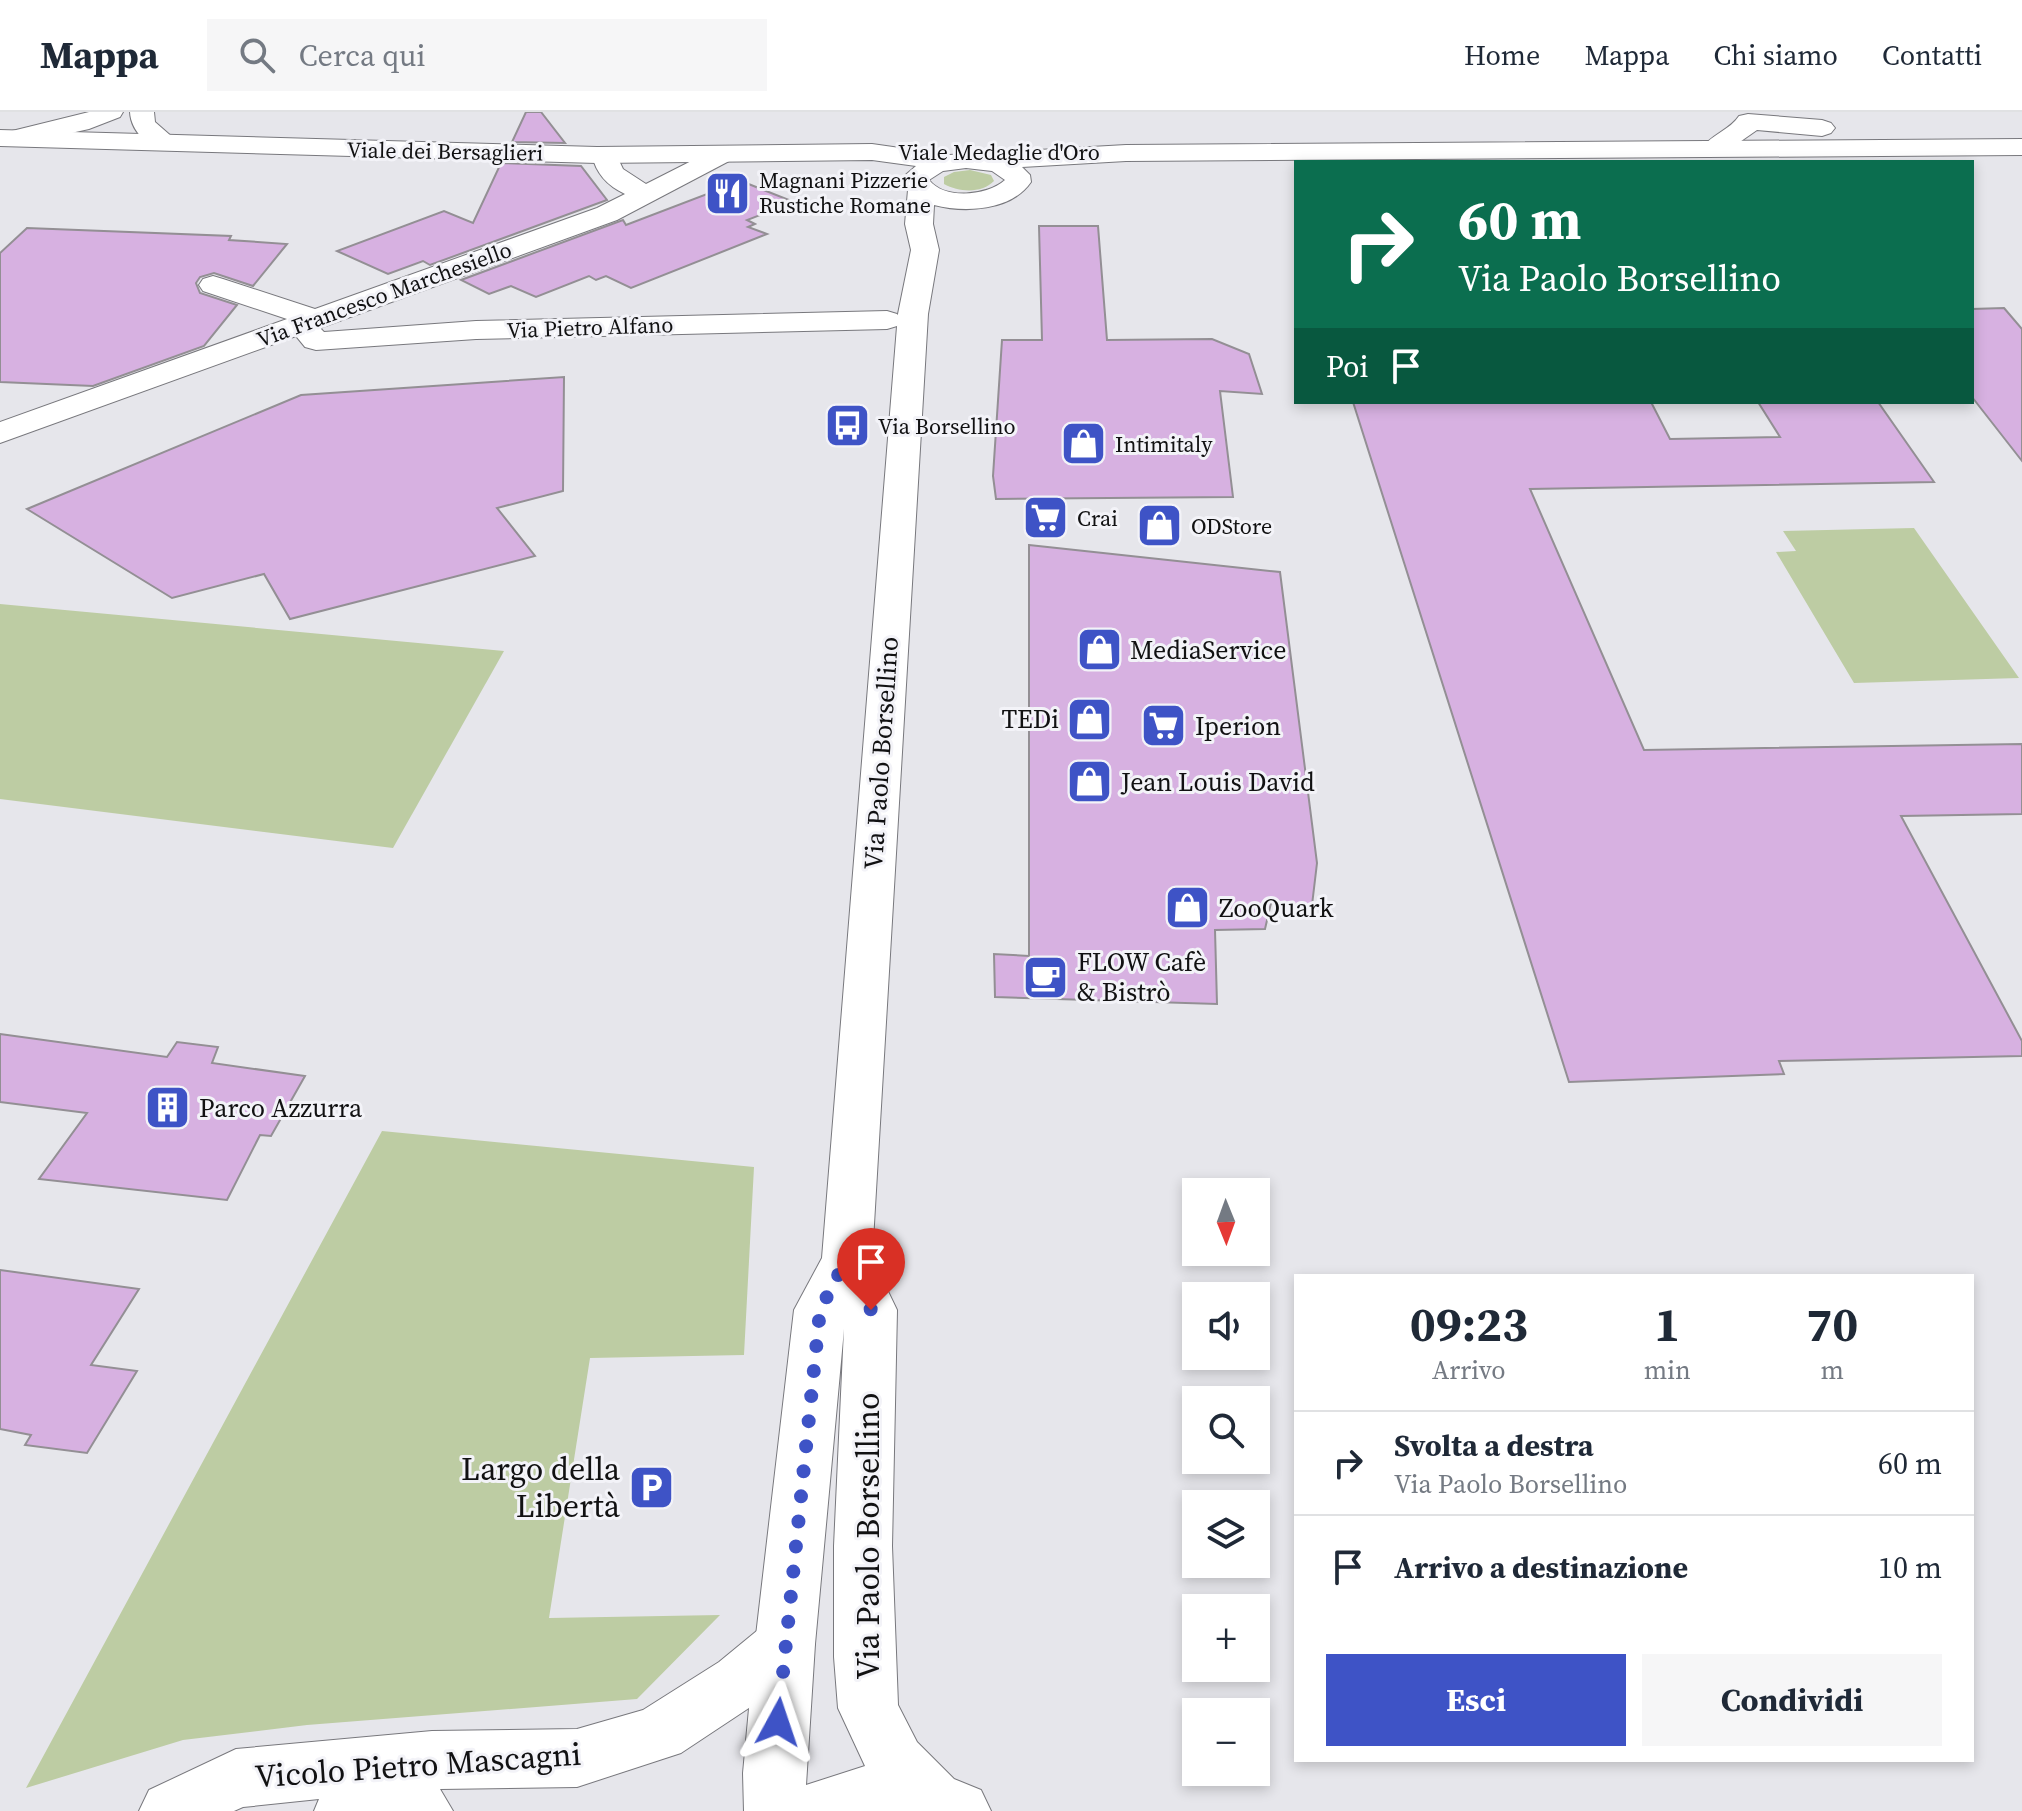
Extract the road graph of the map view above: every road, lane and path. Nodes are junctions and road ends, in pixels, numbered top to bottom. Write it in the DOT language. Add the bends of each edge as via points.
graph roads {
  1 [pos="111,112"];
  2 [pos="142,112"];
  3 [pos="1739,117"];
  4 [pos="1814,120"];
  5 [pos="6,136"];
  6 [pos="166,143"];
  7 [pos="1801,147"];
  8 [pos="2022,147"];
  9 [pos="1715,148"];
  10 [pos="1844,148"];
  11 [pos="872,152"];
  12 [pos="1126,153"];
  13 [pos="605,155"];
  14 [pos="722,155"];
  15 [pos="985,161"];
  16 [pos="948,162"];
  17 [pos="920,181"];
  18 [pos="645,193"];
  19 [pos="974,200"];
  20 [pos="925,250"];
  21 [pos="213,285"];
  22 [pos="887,320"];
  23 [pos="307,324"];
  24 [pos="0,398"];
  25 [pos="40,417"];
  26 [pos="0,433"];
  27 [pos="847,1258"];
  28 [pos="785,1644"];
  29 [pos="945,1804"];
  30 [pos="171,1811"];
  31 [pos="346,1811"];
  32 [pos="421,1811"];
  33 [pos="776,1811"];
  34 [pos="816,1811"];
  1 -- 5 [label="main road" via="80,124"];
  2 -- 6 [label="main road" via="143,125"];
  3 -- 4 [label="main road" via="1776,126"];
  3 -- 7 [label="main road"];
  3 -- 9 [label="main road" via="1745,129"];
  4 -- 10 [label="main road"];
  5 -- 6 [label="main road, Viale dei Bersaglieri"];
  6 -- 13 [label="main road, Viale dei Bersaglieri"];
  7 -- 9 [label="main road, Viale Medaglie d'Oro"];
  7 -- 10 [label="main road, Viale Medaglie d'Oro"];
  8 -- 10 [label="main road, Viale Medaglie d'Oro"];
  9 -- 12 [label="main road, Viale Medaglie d'Oro"];
  11 -- 12 [label="main road, Viale Medaglie d'Oro"];
  11 -- 14 [label="main road, Viale dei Bersaglieri"];
  11 -- 16 [label="main road, Viale dei Bersaglieri"];
  11 -- 17 [label="main road, Viale dei Bersaglieri" via="900,161"];
  12 -- 15 [label="main road, Viale Medaglie d'Oro"];
  13 -- 14 [label="main road, Viale dei Bersaglieri"];
  13 -- 18 [label="main road" via="607,169 623,184"];
  14 -- 18 [label="main road, Via Francesco Marchesiello"];
  15 -- 16 [label="main road, Viale Medaglie d'Oro"];
  15 -- 19 [label="main road" via="1011,169 1018,182 1005,194"];
  16 -- 17 [label="main road"];
  17 -- 19 [label="main road, Viale dei Bersaglieri" via="944,199"];
  17 -- 20 [label="main road, Via Paolo Borsellino" via="919,224"];
  18 -- 23 [label="main road, Via Francesco Marchesiello" via="607,214"];
  19 -- 20 [label="main road, Via Paolo Borsellino" via="943,224"];
  20 -- 27 [label="main road, Via Paolo Borsellino" via="913,314"];
  21 -- 23 [label="main road"];
  22 -- 23 [label="main road, Via Pietro Alfano" via="476,330"];
  23 -- 25 [label="main road, Via Francesco Marchesiello"];
  24 -- 25 [label="main road"];
  25 -- 26 [label="main road, Via Francesco Marchesiello"];
  27 -- 28 [label="main road, Via Paolo Borsellino" via="820,1310"];
  27 -- 29 [label="main road, Via Paolo Borsellino" via="871,1310 863,1546 868,1708 895,1762"];
  28 -- 30 [label="main road, Vicolo Pietro Mascagni" via="740,1681 659,1733 577,1758 432,1760 236,1778"];
  28 -- 33 [label="main road, Via Paolo Borsellino" via="774,1773"];
  29 -- 34 [label="main road" via="891,1791 849,1797"];
  31 -- 32 [label="main road, Vicolo Pietro Mascagni" via="379,1805"];
}
